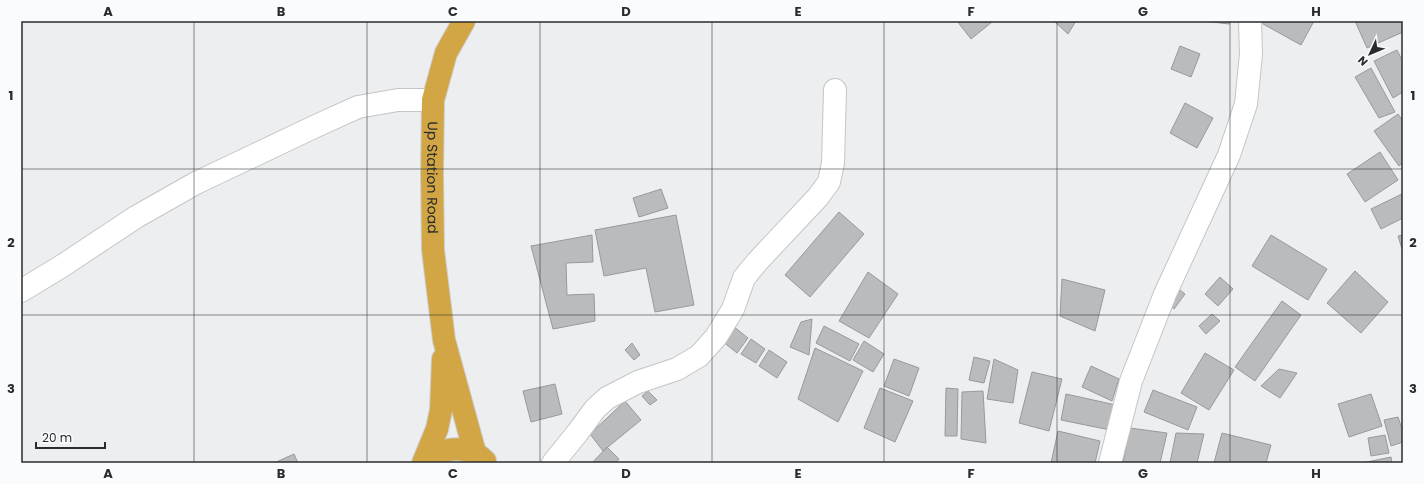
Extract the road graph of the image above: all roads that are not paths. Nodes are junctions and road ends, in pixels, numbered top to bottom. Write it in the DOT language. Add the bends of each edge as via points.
graph roads {
  1 [pos="464,21"];
  2 [pos="1250,21"];
  3 [pos="835,90"];
  4 [pos="433,100"];
  5 [pos="21,291"];
  6 [pos="444,340"];
  7 [pos="481,458"];
  8 [pos="424,463"];
  9 [pos="553,463"];
  10 [pos="1110,463"];
  1 -- 4 [label="highway, Up Station Road" via="446,52"];
  2 -- 10 [label="street" via="1251,54 1246,104 1229,155 1165,294 1131,381"];
  3 -- 9 [label="street" via="833,163 829,182 744,278 734,309 716,338 699,356 677,369 638,382 607,398 595,409"];
  4 -- 5 [label="street" via="398,100 358,107 316,126 196,183 136,216"];
  4 -- 6 [label="highway, Up Station Road" via="434,250"];
  6 -- 7 [label="highway"];
  6 -- 8 [label="highway" via="441,410"];
  7 -- 8 [label="highway" via="460,449 444,450"];
}
